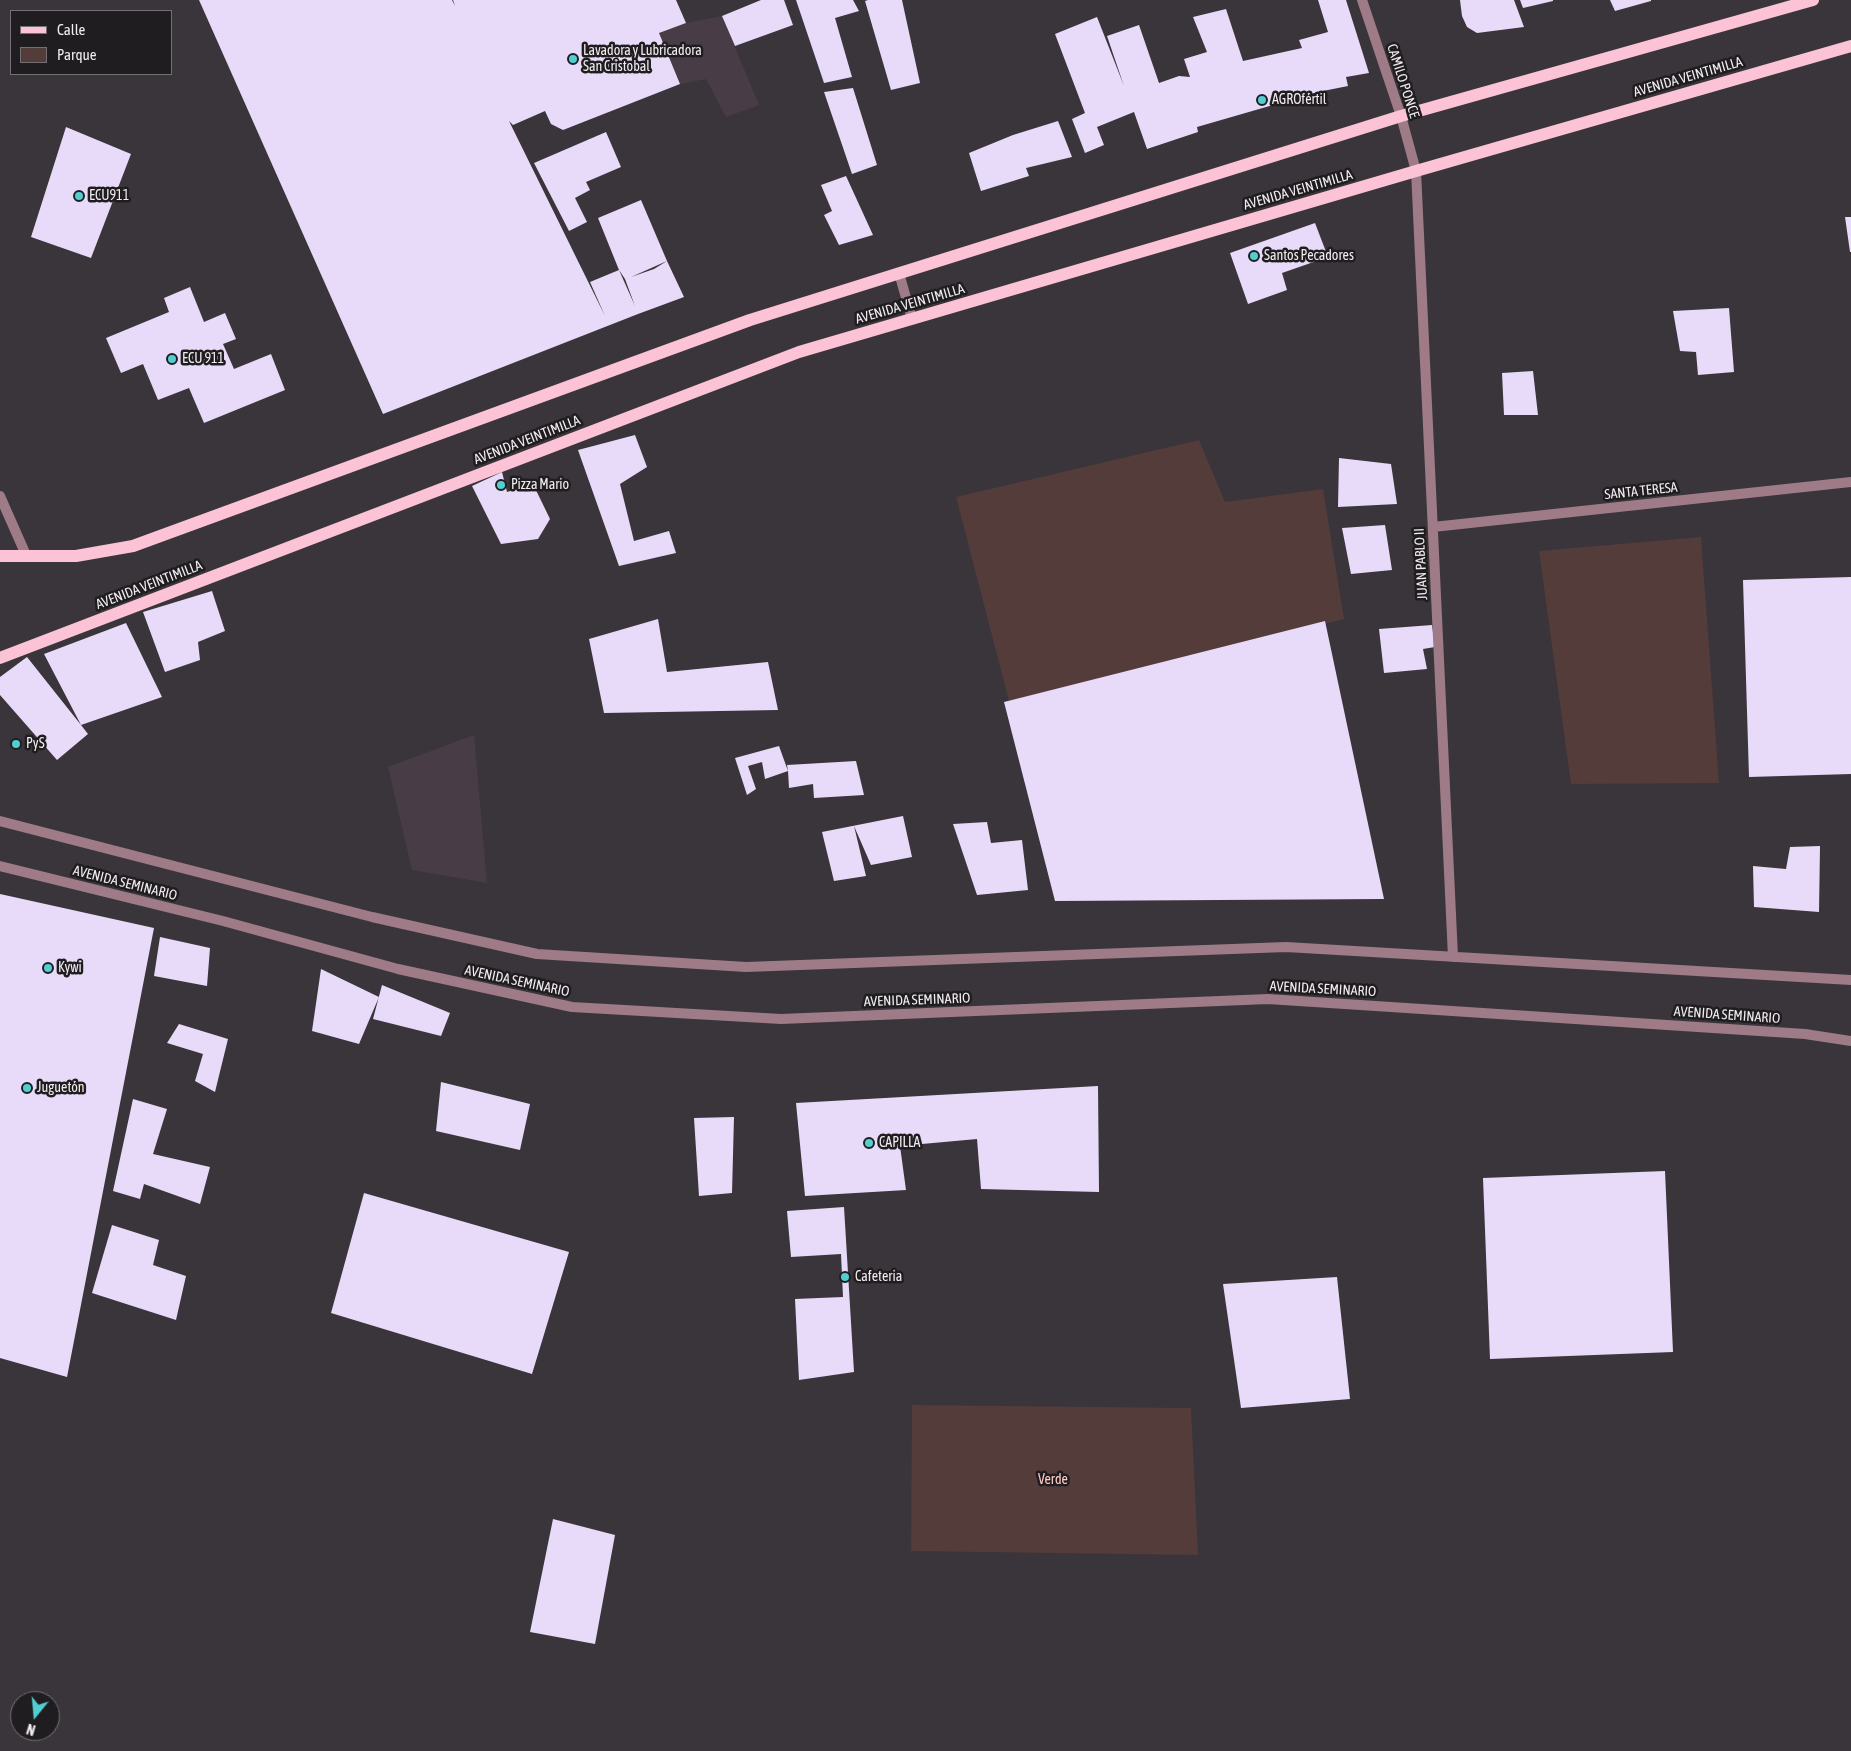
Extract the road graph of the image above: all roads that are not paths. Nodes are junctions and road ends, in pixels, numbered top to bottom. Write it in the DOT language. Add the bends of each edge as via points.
graph roads {
  1 [pos="1362,0"];
  2 [pos="1813,0"];
  3 [pos="1851,46"];
  4 [pos="1400,116"];
  5 [pos="1416,170"];
  6 [pos="899,273"];
  7 [pos="912,319"];
  8 [pos="1851,482"];
  9 [pos="0,496"];
  10 [pos="1433,527"];
  11 [pos="26,555"];
  12 [pos="0,556"];
  13 [pos="0,658"];
  14 [pos="0,820"];
  15 [pos="0,866"];
  16 [pos="1453,957"];
  17 [pos="1851,980"];
  18 [pos="1851,1042"];
  1 -- 4 [label="street, CAMILO PONCE"];
  2 -- 4 [label="main road"];
  3 -- 5 [label="main road, AVENIDA VEINTIMILLA"];
  4 -- 5 [label="street, CAMILO PONCE"];
  4 -- 6 [label="main road"];
  5 -- 7 [label="main road, AVENIDA VEINTIMILLA"];
  5 -- 10 [label="street, JUAN PABLO II"];
  6 -- 7 [label="street"];
  6 -- 11 [label="main road" via="750,320 133,546 76,556"];
  7 -- 13 [label="main road, AVENIDA VEINTIMILLA" via="799,352"];
  8 -- 10 [label="street, SANTA TERESA"];
  9 -- 11 [label="street"];
  10 -- 16 [label="street, JUAN PABLO II"];
  11 -- 12 [label="main road"];
  14 -- 16 [label="street, AVENIDA SEMINARIO" via="372,917 537,954 746,967 1286,947"];
  15 -- 18 [label="street, AVENIDA SEMINARIO" via="223,921 398,969 572,1007 780,1019 1268,999 1805,1034"];
  16 -- 17 [label="street, AVENIDA SEMINARIO"];
}
